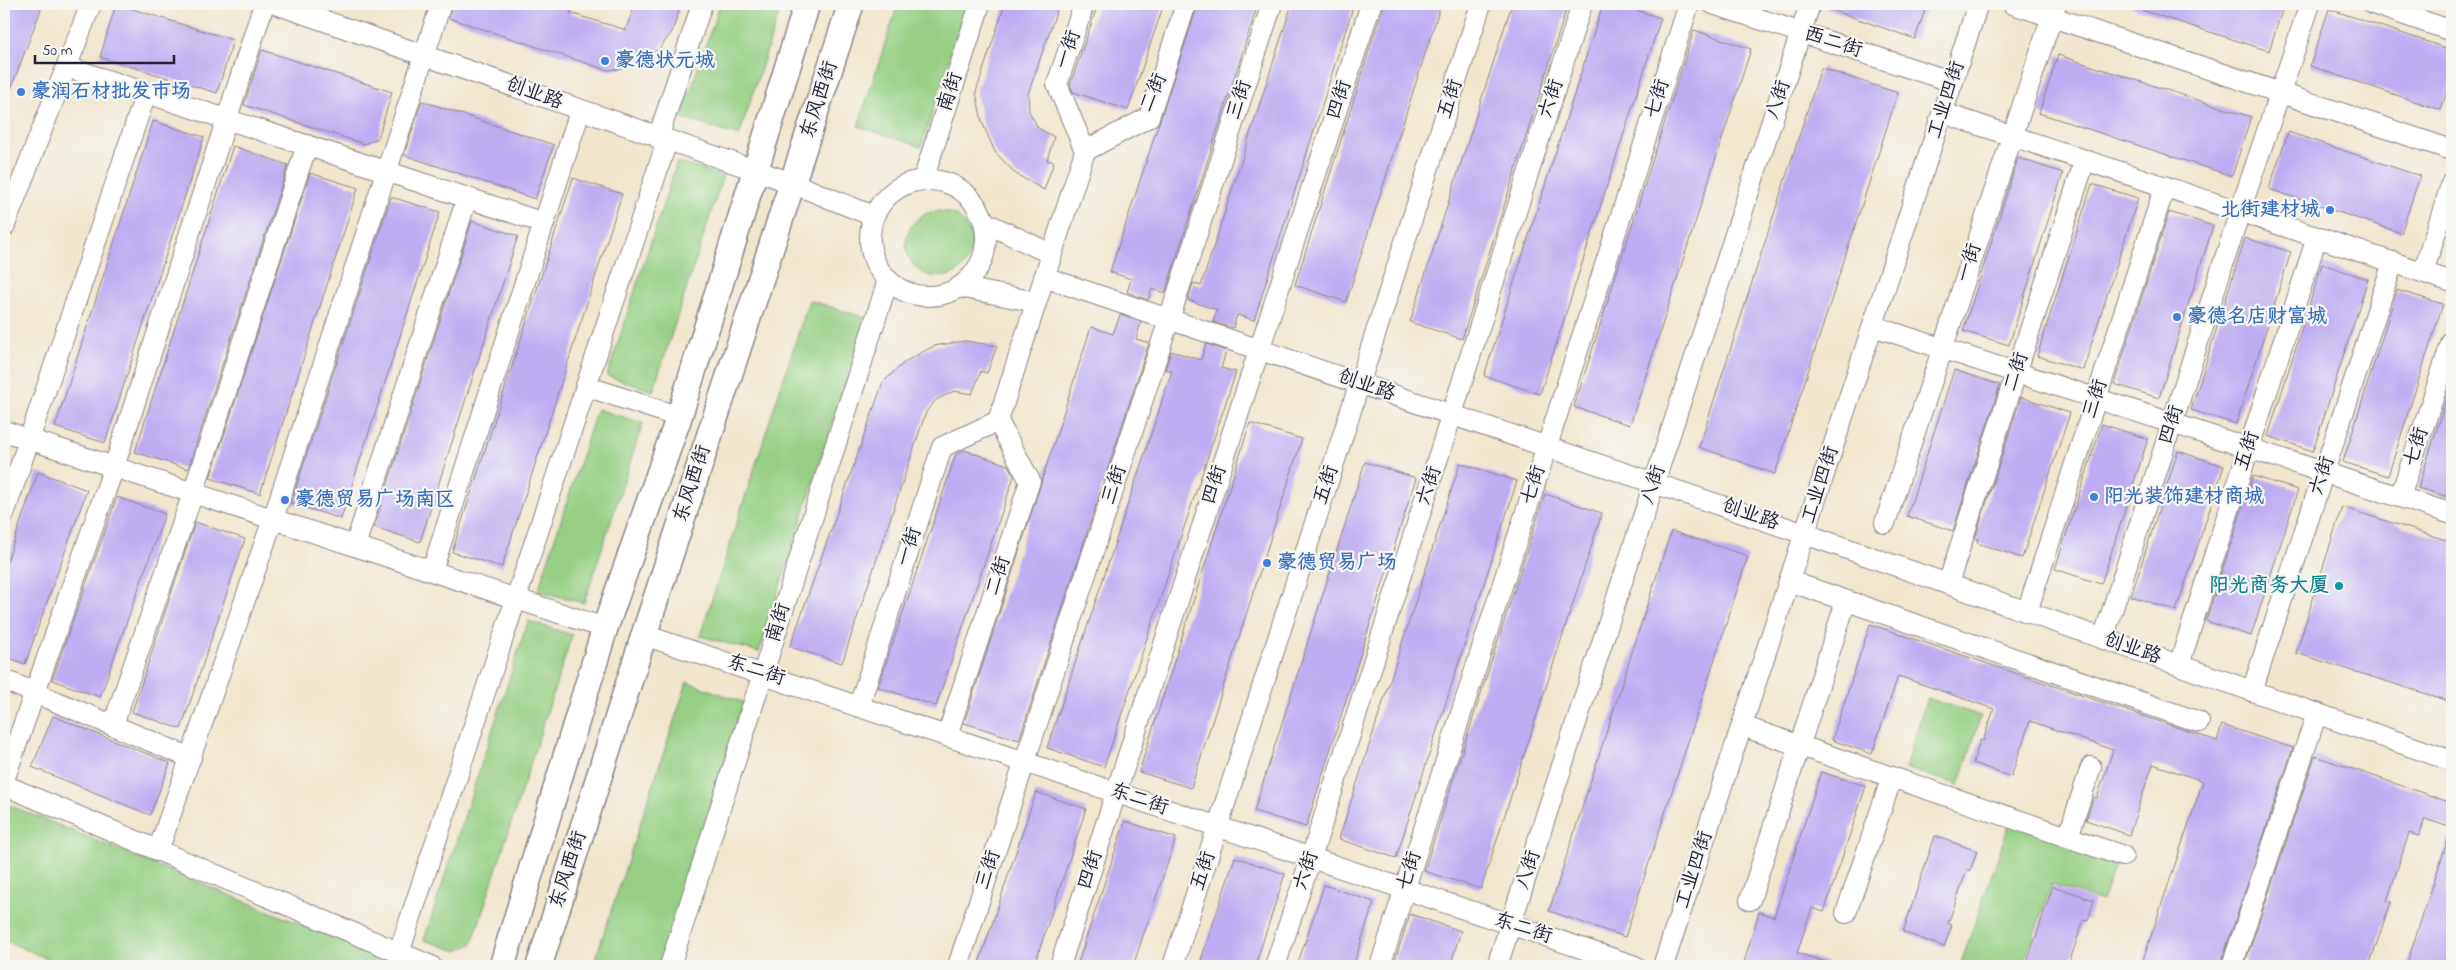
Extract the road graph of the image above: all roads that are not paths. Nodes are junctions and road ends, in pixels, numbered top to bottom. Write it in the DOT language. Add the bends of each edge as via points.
graph roads {
  1 [pos="91,4"];
  2 [pos="264,4"];
  3 [pos="276,4"];
  4 [pos="441,4"];
  5 [pos="702,4"];
  6 [pos="807,4"];
  7 [pos="851,4"];
  8 [pos="980,4"];
  9 [pos="1084,4"];
  10 [pos="1186,4"];
  11 [pos="1272,4"];
  12 [pos="1370,4"];
  13 [pos="1481,4"];
  14 [pos="1582,4"];
  15 [pos="1689,4"];
  16 [pos="1713,4"];
  17 [pos="1810,4"];
  18 [pos="1978,4"];
  19 [pos="2013,4"];
  20 [pos="2310,4"];
  21 [pos="2373,4"];
  22 [pos="2053,10"];
  23 [pos="2452,31"];
  24 [pos="1800,32"];
  25 [pos="425,56"];
  26 [pos="67,67"];
  27 [pos="1953,82"];
  28 [pos="146,93"];
  29 [pos="2280,93"];
  30 [pos="580,111"];
  31 [pos="1943,113"];
  32 [pos="226,119"];
  33 [pos="2012,136"];
  34 [pos="662,140"];
  35 [pos="307,145"];
  36 [pos="1085,150"];
  37 [pos="2452,150"];
  38 [pos="2085,160"];
  39 [pos="754,170"];
  40 [pos="387,172"];
  41 [pos="923,180"];
  42 [pos="2452,182"];
  43 [pos="792,183"];
  44 [pos="2164,186"];
  45 [pos="467,198"];
  46 [pos="2240,212"];
  47 [pos="873,216"];
  48 [pos="984,222"];
  49 [pos="544,223"];
  50 [pos="4,227"];
  51 [pos="2317,237"];
  52 [pos="1052,254"];
  53 [pos="2393,262"];
  54 [pos="2423,272"];
  55 [pos="1044,277"];
  56 [pos="888,280"];
  57 [pos="2452,282"];
  58 [pos="960,287"];
  59 [pos="1036,302"];
  60 [pos="1169,319"];
  61 [pos="1873,326"];
  62 [pos="2452,341"];
  63 [pos="1942,349"];
  64 [pos="1259,350"];
  65 [pos="2016,373"];
  66 [pos="1360,384"];
  67 [pos="586,386"];
  68 [pos="2096,398"];
  69 [pos="1452,415"];
  70 [pos="679,417"];
  71 [pos="998,421"];
  72 [pos="2172,423"];
  73 [pos="4,432"];
  74 [pos="29,440"];
  75 [pos="1546,446"];
  76 [pos="2249,448"];
  77 [pos="114,467"];
  78 [pos="2324,472"];
  79 [pos="1654,483"];
  80 [pos="193,493"];
  81 [pos="2400,497"];
  82 [pos="4,514"];
  83 [pos="2452,514"];
  84 [pos="273,520"];
  85 [pos="1885,523"];
  86 [pos="1805,534"];
  87 [pos="354,546"];
  88 [pos="432,572"];
  89 [pos="1789,581"];
  90 [pos="1948,584"];
  91 [pos="517,599"];
  92 [pos="1846,600"];
  93 [pos="2027,612"];
  94 [pos="605,628"];
  95 [pos="644,635"];
  96 [pos="2103,638"];
  97 [pos="2179,665"];
  98 [pos="764,674"];
  99 [pos="4,680"];
  100 [pos="2252,691"];
  101 [pos="35,693"];
  102 [pos="859,706"];
  103 [pos="2317,713"];
  104 [pos="2199,722"];
  105 [pos="113,725"];
  106 [pos="1742,726"];
  107 [pos="947,736"];
  108 [pos="1800,746"];
  109 [pos="191,758"];
  110 [pos="2452,761"];
  111 [pos="1025,762"];
  112 [pos="2090,767"];
  113 [pos="1892,777"];
  114 [pos="4,780"];
  115 [pos="4,786"];
  116 [pos="1116,792"];
  117 [pos="1218,827"];
  118 [pos="2068,837"];
  119 [pos="158,851"];
  120 [pos="2123,856"];
  121 [pos="1312,858"];
  122 [pos="1404,889"];
  123 [pos="1750,900"];
  124 [pos="1846,912"];
  125 [pos="1511,925"];
  126 [pos="399,953"];
  127 [pos="431,966"];
  128 [pos="502,966"];
  129 [pos="539,966"];
  130 [pos="670,966"];
  131 [pos="958,966"];
  132 [pos="1060,966"];
  133 [pos="1173,966"];
  134 [pos="1275,966"];
  135 [pos="1380,966"];
  136 [pos="1497,966"];
  137 [pos="1635,966"];
  138 [pos="1663,966"];
  139 [pos="2232,966"];
  1 -- 26 [label="street"];
  2 -- 32 [label="street"];
  3 -- 25 [label="street, 创业路"];
  4 -- 25 [label="street"];
  5 -- 34 [label="street"];
  6 -- 39 [label="main road, 东风西街"];
  7 -- 43 [label="main road, 东风西街"];
  8 -- 41 [label="street, 南街"];
  9 -- 36 [label="street, 一街" via="1057,84"];
  10 -- 36 [label="street, 二街" via="1149,117"];
  11 -- 60 [label="street, 三街"];
  12 -- 64 [label="street, 四街"];
  13 -- 66 [label="street, 五街"];
  14 -- 69 [label="street, 六街"];
  15 -- 75 [label="street, 七街"];
  16 -- 24 [label="street, 西二街"];
  17 -- 24 [label="street, 八街"];
  18 -- 27 [label="street, 工业四街"];
  19 -- 22 [label="street"];
  20 -- 29 [label="street, 四街"];
  21 -- 23 [label="street"];
  22 -- 29 [label="street"];
  22 -- 33 [label="street, 一街"];
  24 -- 27 [label="street, 西二街"];
  24 -- 79 [label="street, 八街"];
  25 -- 30 [label="street, 创业路"];
  25 -- 40 [label="street"];
  26 -- 28 [label="street"];
  26 -- 50 [label="street"];
  27 -- 31 [label="street, 工业四街"];
  28 -- 32 [label="street"];
  28 -- 74 [label="street"];
  29 -- 37 [label="street"];
  29 -- 46 [label="street, 四街"];
  30 -- 34 [label="street, 创业路"];
  30 -- 49 [label="street"];
  31 -- 33 [label="street"];
  31 -- 61 [label="street, 工业四街"];
  32 -- 35 [label="street"];
  32 -- 77 [label="street"];
  33 -- 38 [label="street"];
  33 -- 63 [label="street, 一街"];
  34 -- 39 [label="street, 创业路"];
  34 -- 67 [label="street"];
  35 -- 40 [label="street"];
  35 -- 80 [label="street"];
  36 -- 52 [label="street"];
  38 -- 44 [label="street"];
  38 -- 65 [label="street, 二街"];
  39 -- 43 [label="street, 创业路"];
  39 -- 70 [label="main road, 东风西街"];
  40 -- 45 [label="street"];
  40 -- 84 [label="street"];
  41 -- 47 [label="street" via="898,187 884,198"];
  41 -- 48 [label="street" via="950,184 965,193 977,206"];
  42 -- 54 [label="street"];
  43 -- 47 [label="street, 创业路"];
  43 -- 95 [label="main road, 东风西街"];
  44 -- 46 [label="street"];
  44 -- 68 [label="street, 三街"];
  45 -- 49 [label="street"];
  45 -- 87 [label="street"];
  46 -- 51 [label="street"];
  46 -- 72 [label="street, 四街"];
  47 -- 56 [label="street" via="869,235 872,256 880,274"];
  48 -- 52 [label="street"];
  48 -- 58 [label="street" via="986,242 981,262 970,279"];
  49 -- 88 [label="street"];
  51 -- 53 [label="street"];
  51 -- 76 [label="street, 五街"];
  52 -- 55 [label="street"];
  53 -- 54 [label="street"];
  53 -- 78 [label="street, 六街"];
  54 -- 57 [label="street"];
  55 -- 59 [label="street"];
  55 -- 60 [label="street, 创业路"];
  56 -- 58 [label="street" via="914,296 934,297"];
  56 -- 98 [label="street, 南街"];
  58 -- 59 [label="street"];
  59 -- 71 [label="street"];
  60 -- 64 [label="street, 创业路"];
  60 -- 111 [label="street, 三街"];
  61 -- 63 [label="street"];
  61 -- 86 [label="street, 工业四街"];
  62 -- 81 [label="street, 七街"];
  63 -- 65 [label="street"];
  63 -- 85 [label="street, 一街"];
  64 -- 66 [label="street, 创业路"];
  64 -- 116 [label="street, 四街"];
  65 -- 68 [label="street"];
  65 -- 90 [label="street, 二街"];
  66 -- 69 [label="street, 创业路"];
  66 -- 117 [label="street, 五街"];
  67 -- 70 [label="street"];
  67 -- 91 [label="street"];
  68 -- 72 [label="street"];
  68 -- 93 [label="street, 三街"];
  69 -- 75 [label="street, 创业路"];
  69 -- 121 [label="street, 六街"];
  70 -- 94 [label="main road, 东风西街"];
  71 -- 102 [label="street, 一街" via="942,447"];
  71 -- 107 [label="street, 二街" via="1030,482"];
  72 -- 76 [label="street"];
  72 -- 96 [label="street, 四街"];
  73 -- 74 [label="street"];
  74 -- 77 [label="street"];
  74 -- 82 [label="street"];
  75 -- 79 [label="street, 创业路"];
  75 -- 122 [label="street, 七街"];
  76 -- 78 [label="street"];
  76 -- 97 [label="street, 五街"];
  77 -- 80 [label="street"];
  77 -- 101 [label="street"];
  78 -- 81 [label="street"];
  78 -- 100 [label="street, 六街"];
  79 -- 86 [label="street, 创业路"];
  79 -- 125 [label="street, 八街"];
  80 -- 84 [label="street"];
  80 -- 105 [label="street"];
  81 -- 83 [label="street"];
  84 -- 87 [label="street"];
  84 -- 109 [label="street"];
  86 -- 89 [label="street, 工业四街"];
  86 -- 90 [label="street, 创业路"];
  87 -- 88 [label="street"];
  88 -- 91 [label="street"];
  89 -- 92 [label="street"];
  89 -- 106 [label="street, 工业四街"];
  90 -- 93 [label="street, 创业路"];
  91 -- 94 [label="street"];
  91 -- 126 [label="street"];
  92 -- 104 [label="street"];
  92 -- 108 [label="street"];
  93 -- 96 [label="street, 创业路"];
  94 -- 128 [label="main road, 东风西街"];
  95 -- 98 [label="street, 东二街"];
  95 -- 129 [label="main road, 东风西街"];
  96 -- 97 [label="street, 创业路"];
  97 -- 100 [label="street, 创业路"];
  98 -- 102 [label="street, 东二街"];
  98 -- 130 [label="street, 南街"];
  99 -- 101 [label="street"];
  100 -- 103 [label="street, 创业路"];
  101 -- 105 [label="street"];
  101 -- 114 [label="street"];
  102 -- 107 [label="street, 东二街"];
  103 -- 110 [label="street, 创业路"];
  103 -- 139 [label="street"];
  105 -- 109 [label="street"];
  106 -- 108 [label="street"];
  106 -- 138 [label="street, 工业四街"];
  107 -- 111 [label="street, 东二街"];
  108 -- 113 [label="street"];
  108 -- 123 [label="street"];
  109 -- 119 [label="street"];
  111 -- 116 [label="street, 东二街"];
  111 -- 131 [label="street, 三街"];
  112 -- 118 [label="street"];
  113 -- 118 [label="street"];
  113 -- 124 [label="street"];
  115 -- 119 [label="street"];
  116 -- 117 [label="street, 东二街"];
  116 -- 132 [label="street, 四街"];
  117 -- 121 [label="street, 东二街"];
  117 -- 133 [label="street, 五街"];
  118 -- 120 [label="street"];
  119 -- 126 [label="street"];
  121 -- 122 [label="street, 东二街"];
  121 -- 134 [label="street, 六街"];
  122 -- 125 [label="street, 东二街"];
  122 -- 135 [label="street, 七街"];
  125 -- 136 [label="street, 八街"];
  125 -- 137 [label="street, 东二街"];
  126 -- 127 [label="street"];
}
